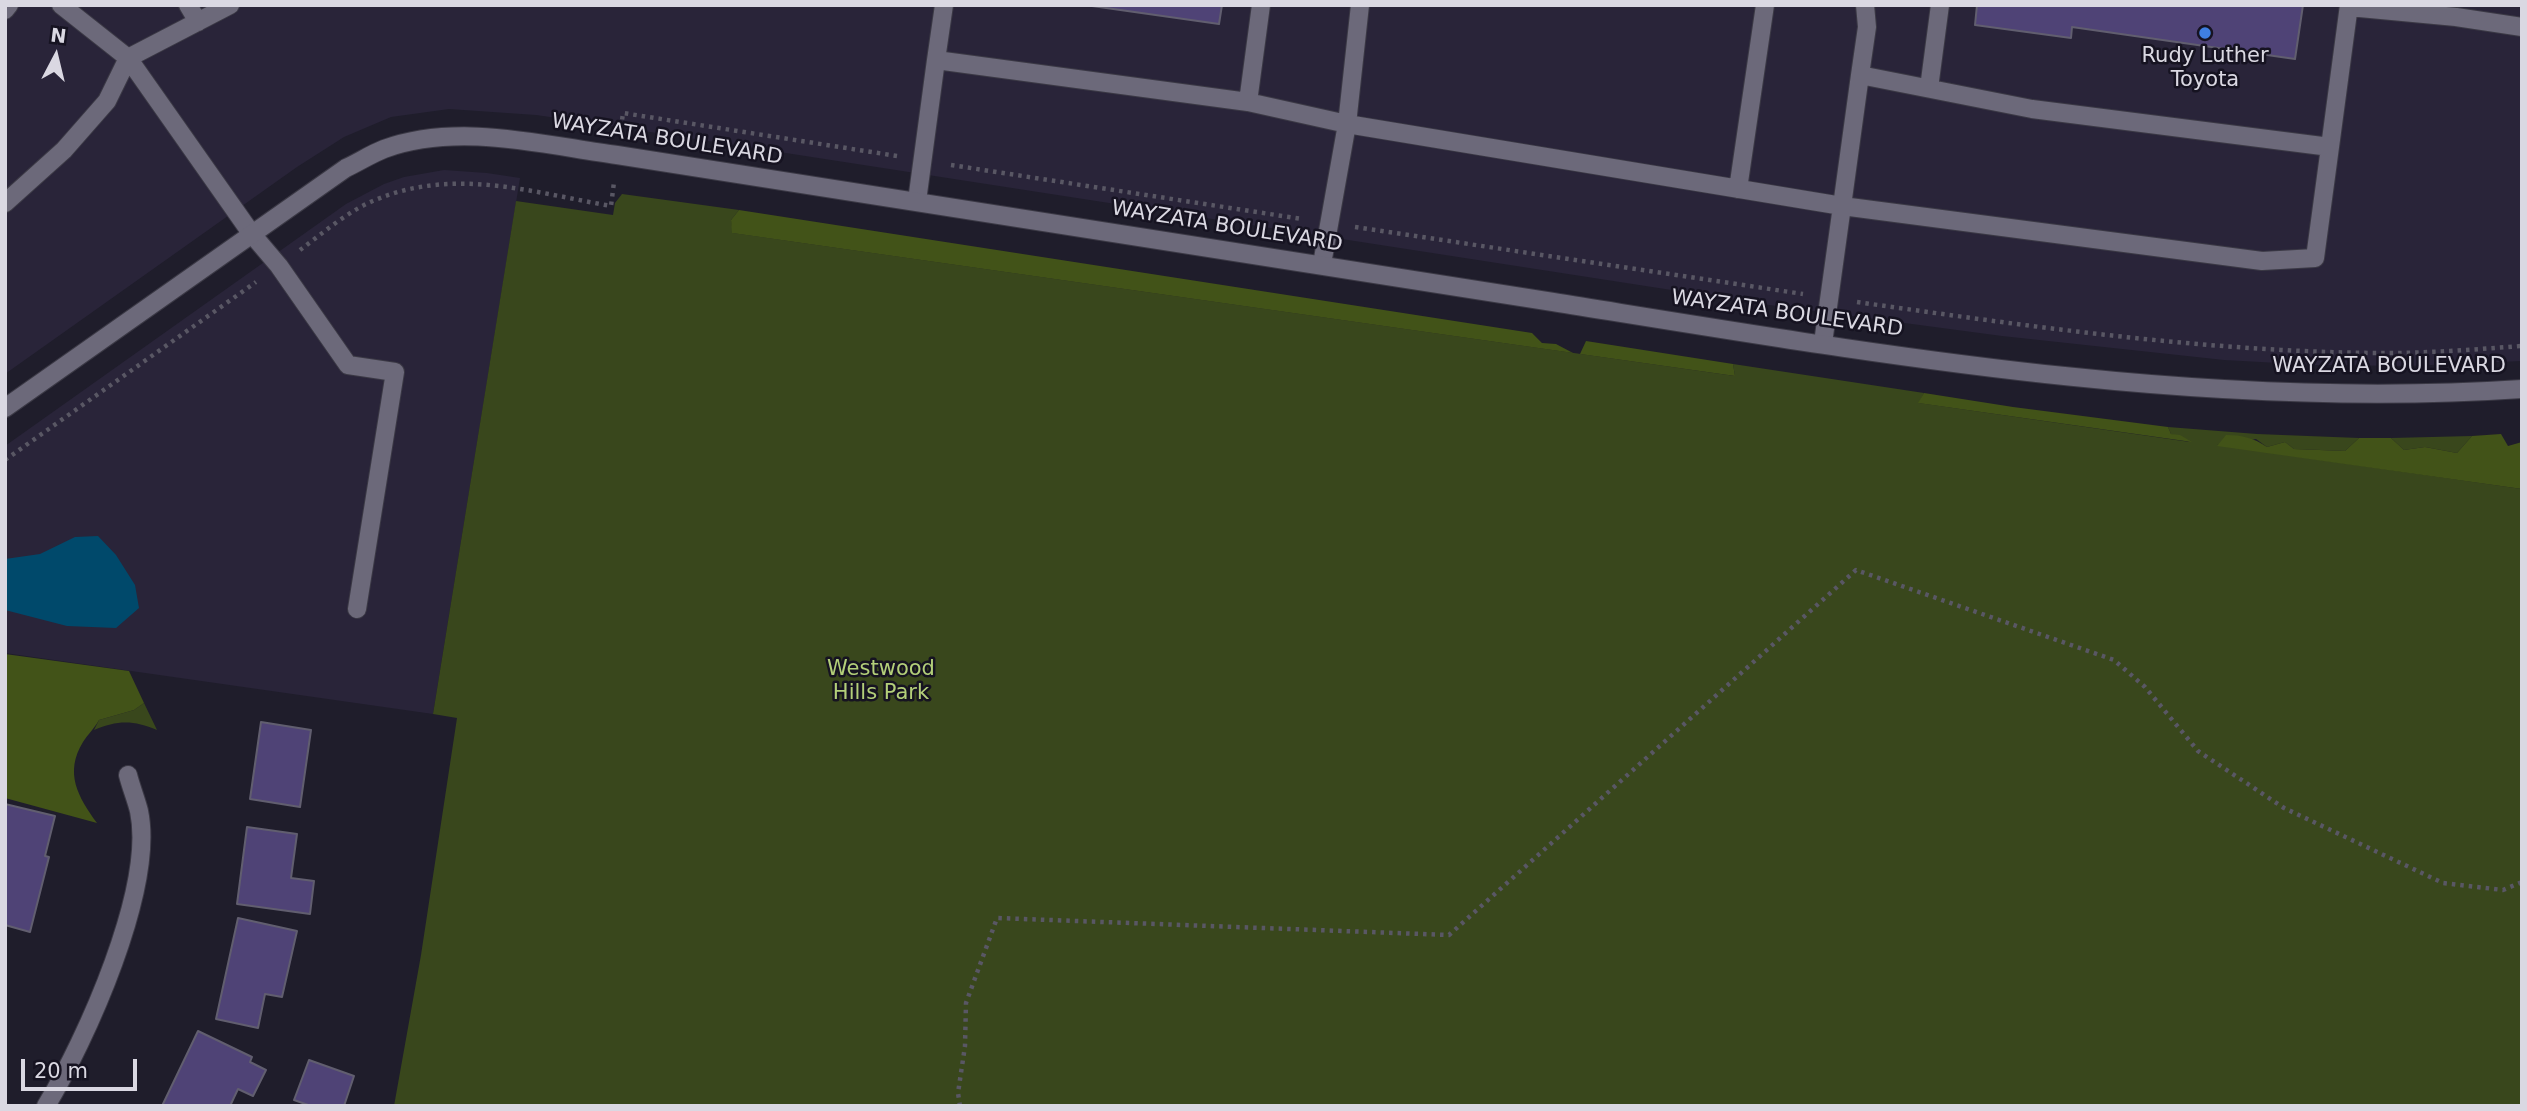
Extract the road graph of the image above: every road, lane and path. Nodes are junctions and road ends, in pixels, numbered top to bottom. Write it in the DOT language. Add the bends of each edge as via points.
graph roads {
  1 [pos="9,5"];
  2 [pos="61,5"];
  3 [pos="188,5"];
  4 [pos="230,5"];
  5 [pos="944,5"];
  6 [pos="1261,5"];
  7 [pos="1360,5"];
  8 [pos="1765,5"];
  9 [pos="1865,5"];
  10 [pos="1940,5"];
  11 [pos="2349,6"];
  12 [pos="5,10"];
  13 [pos="198,22"];
  14 [pos="2522,27"];
  15 [pos="128,58"];
  16 [pos="936,60"];
  17 [pos="1860,75"];
  18 [pos="1929,88"];
  19 [pos="1248,102"];
  20 [pos="623,113"];
  21 [pos="1347,124"];
  22 [pos="2330,147"];
  23 [pos="881,154"];
  24 [pos="959,166"];
  25 [pos="1738,189"];
  26 [pos="917,201"];
  27 [pos="5,203"];
  28 [pos="1842,206"];
  29 [pos="1329,223"];
  30 [pos="251,233"];
  31 [pos="1322,264"];
  32 [pos="1793,293"];
  33 [pos="1862,302"];
  34 [pos="1823,343"];
  35 [pos="2522,346"];
  36 [pos="2522,389"];
  37 [pos="5,408"];
  38 [pos="357,609"];
  39 [pos="128,775"];
  40 [pos="2522,882"];
  41 [pos="46,1106"];
  42 [pos="960,1106"];
  1 -- 12 [label="street"];
  2 -- 15 [label="street"];
  3 -- 13 [label="street"];
  4 -- 13 [label="street"];
  5 -- 16 [label="street"];
  6 -- 19 [label="street"];
  7 -- 21 [label="street"];
  8 -- 25 [label="street"];
  9 -- 17 [label="street" via="1867,27"];
  10 -- 18 [label="street"];
  11 -- 14 [label="street"];
  11 -- 22 [label="street"];
  13 -- 15 [label="street"];
  15 -- 27 [label="street" via="107,101 64,150"];
  15 -- 30 [label="street"];
  16 -- 19 [label="street"];
  16 -- 26 [label="street"];
  17 -- 18 [label="street"];
  17 -- 28 [label="street"];
  18 -- 22 [label="street" via="2032,109"];
  19 -- 21 [label="street"];
  20 -- 23 [label="path"];
  21 -- 25 [label="street"];
  21 -- 29 [label="street"];
  22 -- 28 [label="street" via="2315,258 2262,261"];
  24 -- 29 [label="path"];
  25 -- 28 [label="street"];
  26 -- 30 [label="street, WAYZATA BOULEVARD" via="509,139 459,137 422,139 384,149 346,168"];
  26 -- 31 [label="street, WAYZATA BOULEVARD"];
  28 -- 34 [label="street"];
  29 -- 31 [label="street"];
  29 -- 32 [label="path"];
  30 -- 37 [label="street, WAYZATA BOULEVARD"];
  30 -- 38 [label="street" via="279,265 348,365 395,372"];
  31 -- 34 [label="street, WAYZATA BOULEVARD"];
  33 -- 35 [label="path" via="2261,349 2401,353"];
  34 -- 36 [label="street, WAYZATA BOULEVARD" via="2150,384 2337,395"];
  39 -- 41 [label="street" via="139,813 141,849 132,902 97,1007"];
  40 -- 42 [label="path" via="2503,890 2443,883 2391,860 2284,808 2199,751 2145,687 2114,660 1856,570 1449,935 997,918 966,1003"];
}
